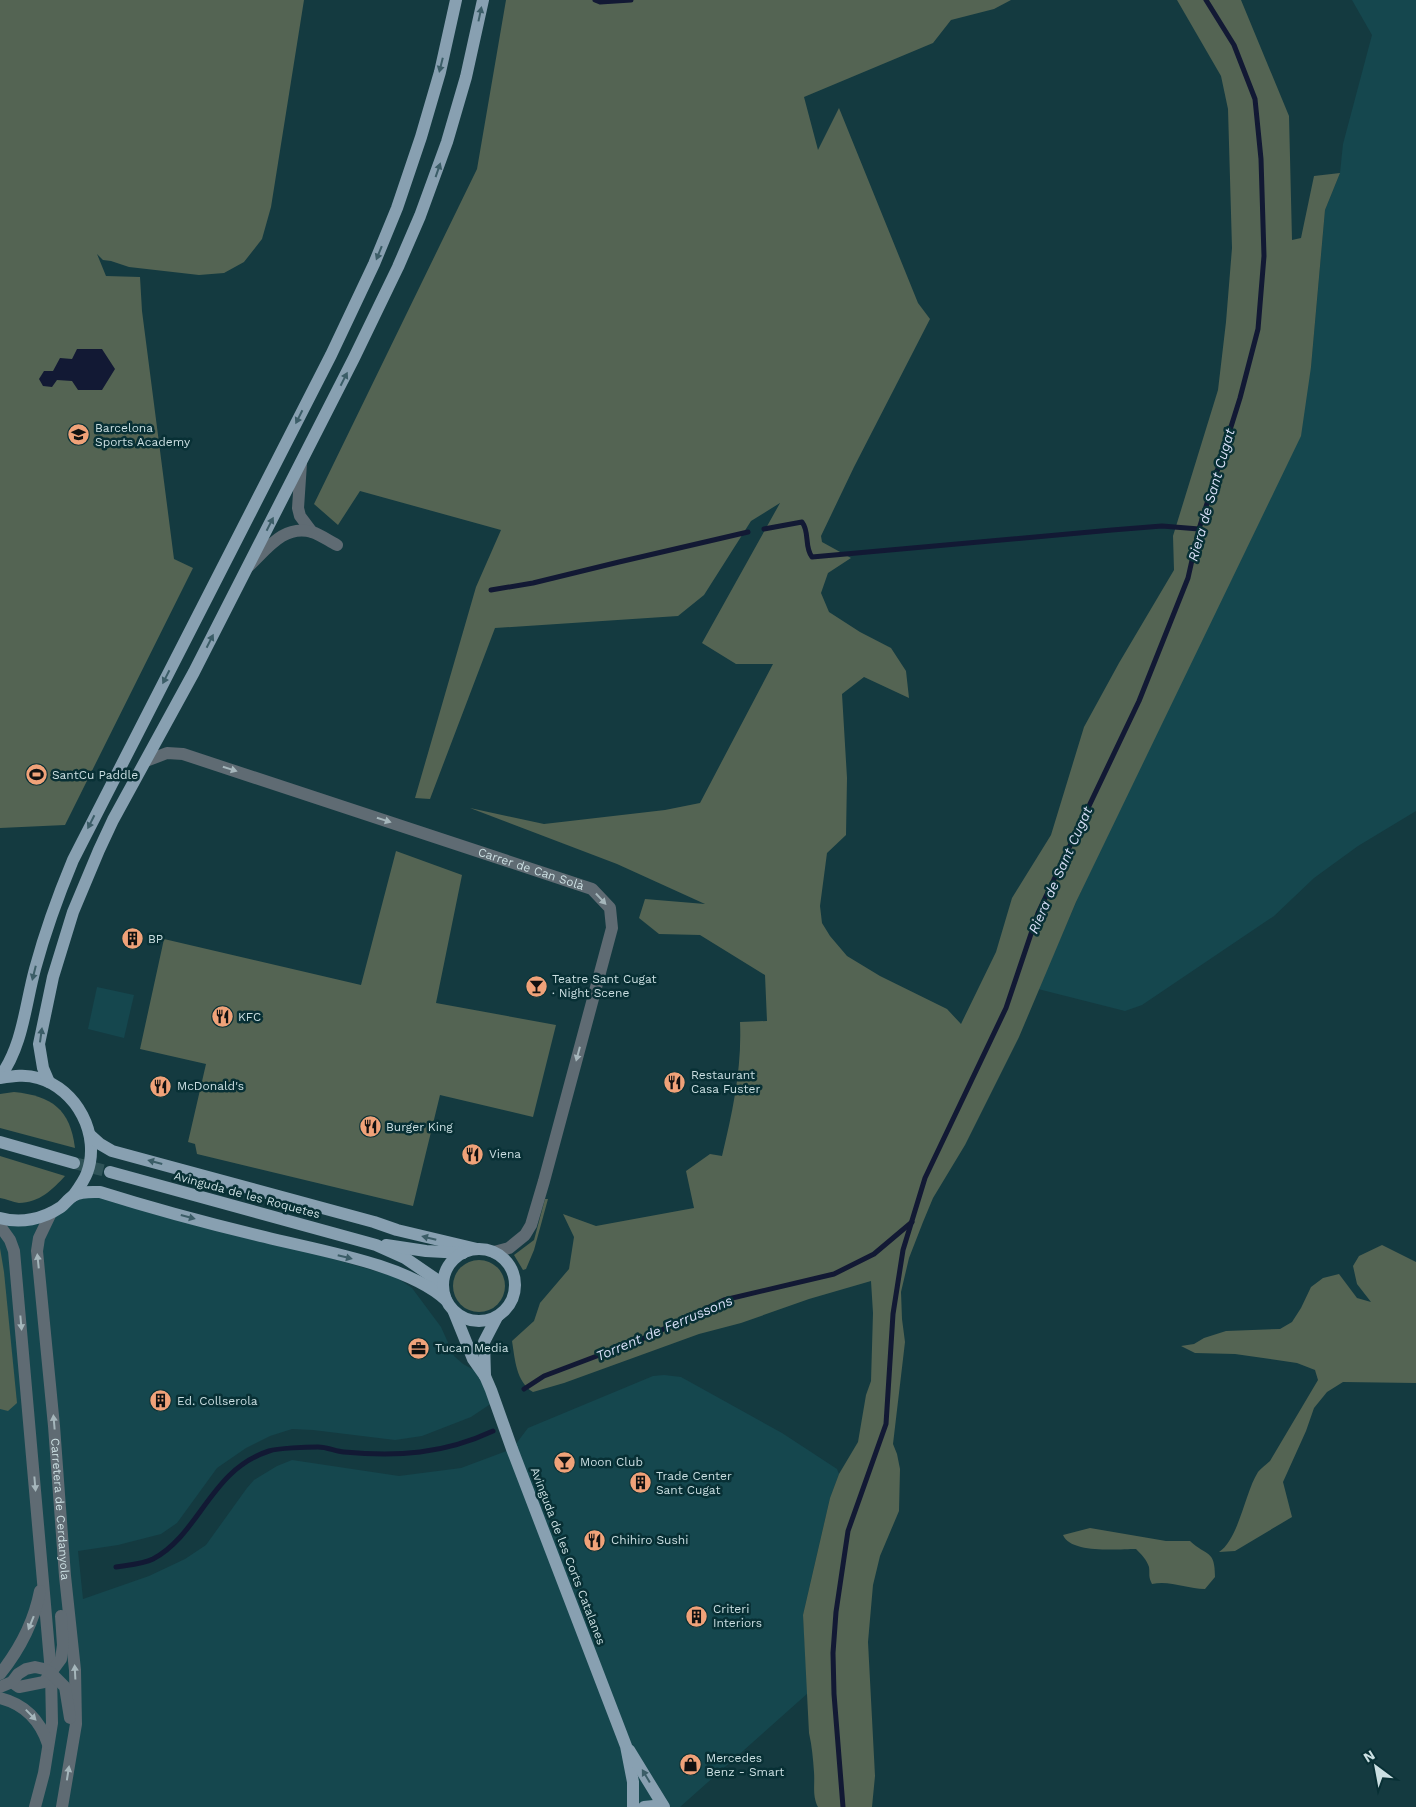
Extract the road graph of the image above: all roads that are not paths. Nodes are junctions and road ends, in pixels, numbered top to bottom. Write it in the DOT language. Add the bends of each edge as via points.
graph roads {
  1 [pos="456,0"];
  2 [pos="483,0"];
  3 [pos="301,463"];
  4 [pos="312,532"];
  5 [pos="337,545"];
  6 [pos="247,567"];
  7 [pos="146,761"];
  8 [pos="0,1077"];
  9 [pos="49,1082"];
  10 [pos="90,1135"];
  11 [pos="0,1142"];
  12 [pos="74,1163"];
  13 [pos="110,1172"];
  14 [pos="73,1196"];
  15 [pos="51,1213"];
  16 [pos="0,1218"];
  17 [pos="0,1226"];
  18 [pos="376,1245"];
  19 [pos="477,1250"];
  20 [pos="494,1252"];
  21 [pos="462,1253"];
  22 [pos="443,1284"];
  23 [pos="446,1300"];
  24 [pos="454,1312"];
  25 [pos="497,1317"];
  26 [pos="485,1376"];
  27 [pos="43,1576"];
  28 [pos="65,1576"];
  29 [pos="51,1673"];
  30 [pos="0,1674"];
  31 [pos="0,1688"];
  32 [pos="0,1698"];
  33 [pos="74,1738"];
  34 [pos="48,1746"];
  35 [pos="626,1746"];
  36 [pos="35,1807"];
  37 [pos="62,1807"];
  38 [pos="633,1807"];
  39 [pos="644,1807"];
  40 [pos="658,1807"];
  41 [pos="664,1807"];
  1 -- 8 [label="main road, one-way" via="431,104 397,208 374,264 331,356 73,860 40,948 17,1048"];
  3 -- 2 [label="main road, one-way" via="377,312 437,173 466,77"];
  3 -- 4 [label="street" via="298,508"];
  6 -- 3 [label="main road, one-way"];
  4 -- 5 [label="street"];
  4 -- 6 [label="street" via="293,531 282,535"];
  7 -- 6 [label="main road, one-way"];
  9 -- 7 [label="main road, one-way" via="42,1068 39,1044 52,976 75,907 99,850"];
  7 -- 20 [label="street, Carrer de Can Solà, one-way" via="166,752 183,754 592,889 610,908 612,928 531,1225 525,1235 509,1248"];
  8 -- 9 [label="main road" via="26,1076"];
  9 -- 10 [label="main road" via="76,1105"];
  10 -- 14 [label="main road" via="87,1173"];
  19 -- 10 [label="main road, one-way" via="112,1151"];
  11 -- 12 [label="main road"];
  13 -- 18 [label="main road, Avinguda de les Roquetes"];
  14 -- 15 [label="main road"];
  14 -- 23 [label="main road, one-way" via="100,1192 366,1262 431,1288"];
  15 -- 16 [label="main road" via="24,1221"];
  28 -- 15 [label="street, Carretera de Cerdanyola, one-way" via="37,1251 39,1238"];
  17 -- 27 [label="street, Carretera de Cerdanyola, one-way" via="14,1250"];
  18 -- 21 [label="main road"];
  18 -- 22 [label="main road" via="404,1258"];
  19 -- 20 [label="main road"];
  19 -- 21 [label="main road"];
  20 -- 25 [label="main road" via="509,1264 515,1282 509,1305"];
  21 -- 22 [label="main road" via="449,1264"];
  22 -- 23 [label="main road"];
  23 -- 24 [label="main road"];
  24 -- 25 [label="main road" via="473,1321"];
  24 -- 26 [label="main road, Avinguda de les Corts Catalanes" via="473,1359"];
  25 -- 26 [label="main road, Avinguda de les Corts Catalanes" via="484,1342"];
  26 -- 35 [label="main road, Avinguda de les Corts Catalanes"];
  27 -- 29 [label="street, Carretera de Cerdanyola"];
  27 -- 30 [label="street, one-way" via="31,1625"];
  28 -- 29 [label="street" via="59,1588 61,1659"];
  33 -- 28 [label="street, Carretera de Cerdanyola, one-way" via="75,1670"];
  29 -- 31 [label="street" via="44,1682 19,1687 12,1682"];
  29 -- 33 [label="street" via="65,1687"];
  29 -- 34 [label="street, Carretera de Cerdanyola" via="52,1723"];
  32 -- 34 [label="street, one-way" via="27,1711 40,1726"];
  37 -- 33 [label="street, Carretera de Cerdanyola, one-way"];
  34 -- 36 [label="street, Carretera de Cerdanyola"];
  35 -- 38 [label="main road, Avinguda de les Corts Catalanes" via="633,1782"];
  41 -- 35 [label="main road, Avinguda de les Corts Catalanes, one-way"];
  39 -- 40 [label="main road"];
}
